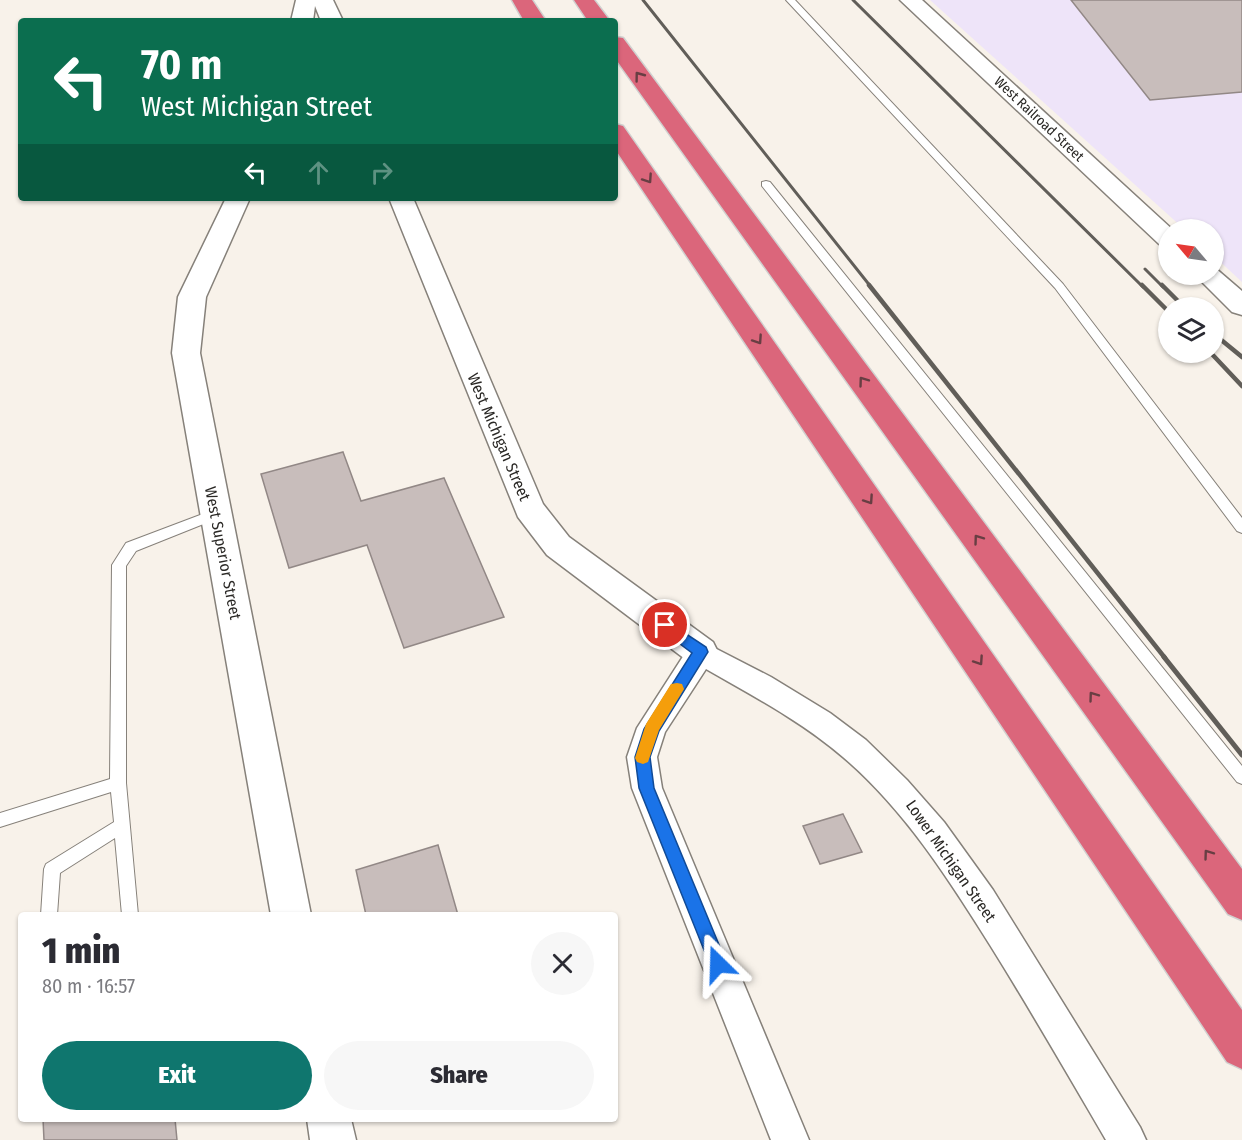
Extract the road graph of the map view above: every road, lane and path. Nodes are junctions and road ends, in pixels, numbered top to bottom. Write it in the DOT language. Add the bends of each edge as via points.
graph roads {
  1 [pos="306,0"];
  2 [pos="323,0"];
  3 [pos="522,0"];
  4 [pos="584,0"];
  5 [pos="790,0"];
  6 [pos="910,0"];
  7 [pos="303,18"];
  8 [pos="331,18"];
  9 [pos="533,18"];
  10 [pos="597,18"];
  11 [pos="618,47"];
  12 [pos="618,135"];
  13 [pos="766,184"];
  14 [pos="237,201"];
  15 [pos="402,201"];
  16 [pos="1158,230"];
  17 [pos="1219,285"];
  18 [pos="1242,306"];
  19 [pos="216,514"];
  20 [pos="1242,528"];
  21 [pos="701,652"];
  22 [pos="1242,777"];
  23 [pos="118,783"];
  24 [pos="0,820"];
  25 [pos="122,825"];
  26 [pos="1242,901"];
  27 [pos="49,912"];
  28 [pos="130,912"];
  29 [pos="290,912"];
  30 [pos="1242,1047"];
  31 [pos="330,1122"];
  32 [pos="333,1140"];
  33 [pos="790,1140"];
  34 [pos="1127,1140"];
  1 -- 7 [label="street"];
  2 -- 8 [label="street"];
  3 -- 9 [label="highway"];
  4 -- 10 [label="highway"];
  5 -- 20 [label="lane" via="1059,286"];
  6 -- 16 [label="street, West Railroad Street"];
  26 -- 11 [label="highway, one-way"];
  12 -- 30 [label="highway, one-way"];
  13 -- 22 [label="lane"];
  14 -- 19 [label="street, West Superior Street" via="192,297 187,344"];
  15 -- 21 [label="street, West Michigan Street" via="529,509 558,546"];
  17 -- 18 [label="street"];
  19 -- 23 [label="lane" via="131,547 119,565"];
  19 -- 29 [label="street, West Superior Street"];
  21 -- 33 [label="street" via="652,729 642,757 647,788"];
  21 -- 34 [label="street, Lower Michigan Street" via="853,747 924,818 1017,956"];
  23 -- 24 [label="lane"];
  23 -- 25 [label="lane"];
  25 -- 27 [label="lane" via="52,869"];
  25 -- 28 [label="lane"];
  31 -- 32 [label="street"];
}
